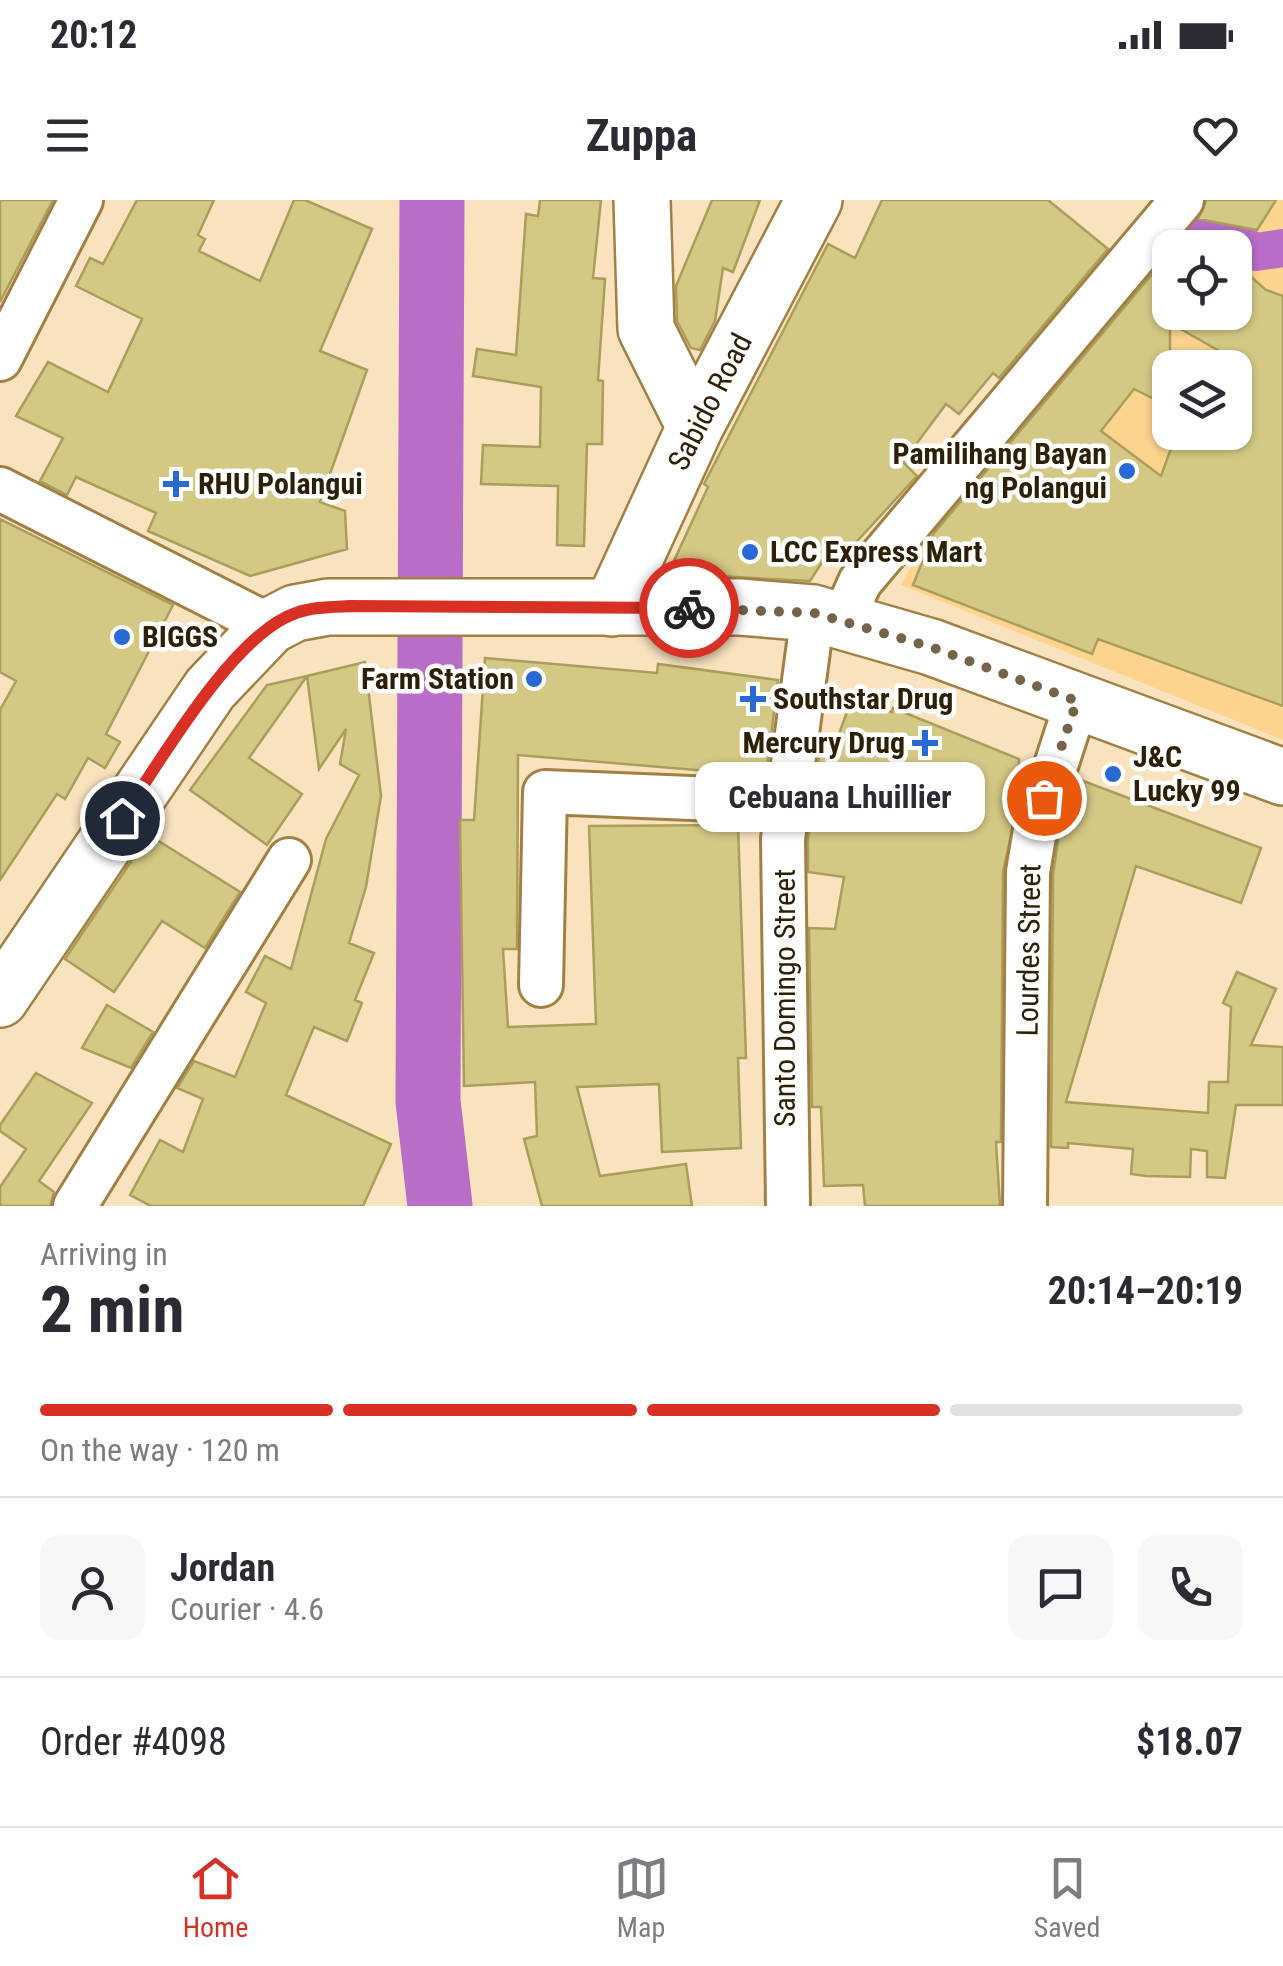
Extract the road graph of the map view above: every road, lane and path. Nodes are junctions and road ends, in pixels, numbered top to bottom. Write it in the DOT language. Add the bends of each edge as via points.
graph roads {
  1 [pos="81,200"];
  2 [pos="642,200"];
  3 [pos="814,200"];
  4 [pos="1182,200"];
  5 [pos="0,359"];
  6 [pos="695,427"];
  7 [pos="0,489"];
  8 [pos="612,608"];
  9 [pos="828,617"];
  10 [pos="270,626"];
  11 [pos="1077,701"];
  12 [pos="1283,777"];
  13 [pos="786,802"];
  14 [pos="289,860"];
  15 [pos="542,986"];
  16 [pos="0,999"];
  17 [pos="75,1206"];
  18 [pos="788,1206"];
  19 [pos="1025,1206"];
  1 -- 5 [label="street"];
  2 -- 6 [label="main road" via="646,329"];
  3 -- 6 [label="main road, Sabido Road"];
  4 -- 9 [label="street, Santo Domingo Street"];
  6 -- 8 [label="main road, Sabido Road"];
  7 -- 10 [label="street"];
  8 -- 9 [label="main road" via="740,607"];
  8 -- 10 [label="main road" via="371,606 295,613"];
  9 -- 11 [label="main road"];
  9 -- 13 [label="street, Santo Domingo Street"];
  10 -- 16 [label="main road" via="210,688"];
  11 -- 12 [label="main road"];
  11 -- 19 [label="street, Lourdes Street" via="1028,872"];
  13 -- 15 [label="street" via="545,792"];
  13 -- 18 [label="street, Santo Domingo Street"];
  14 -- 17 [label="street"];
}
